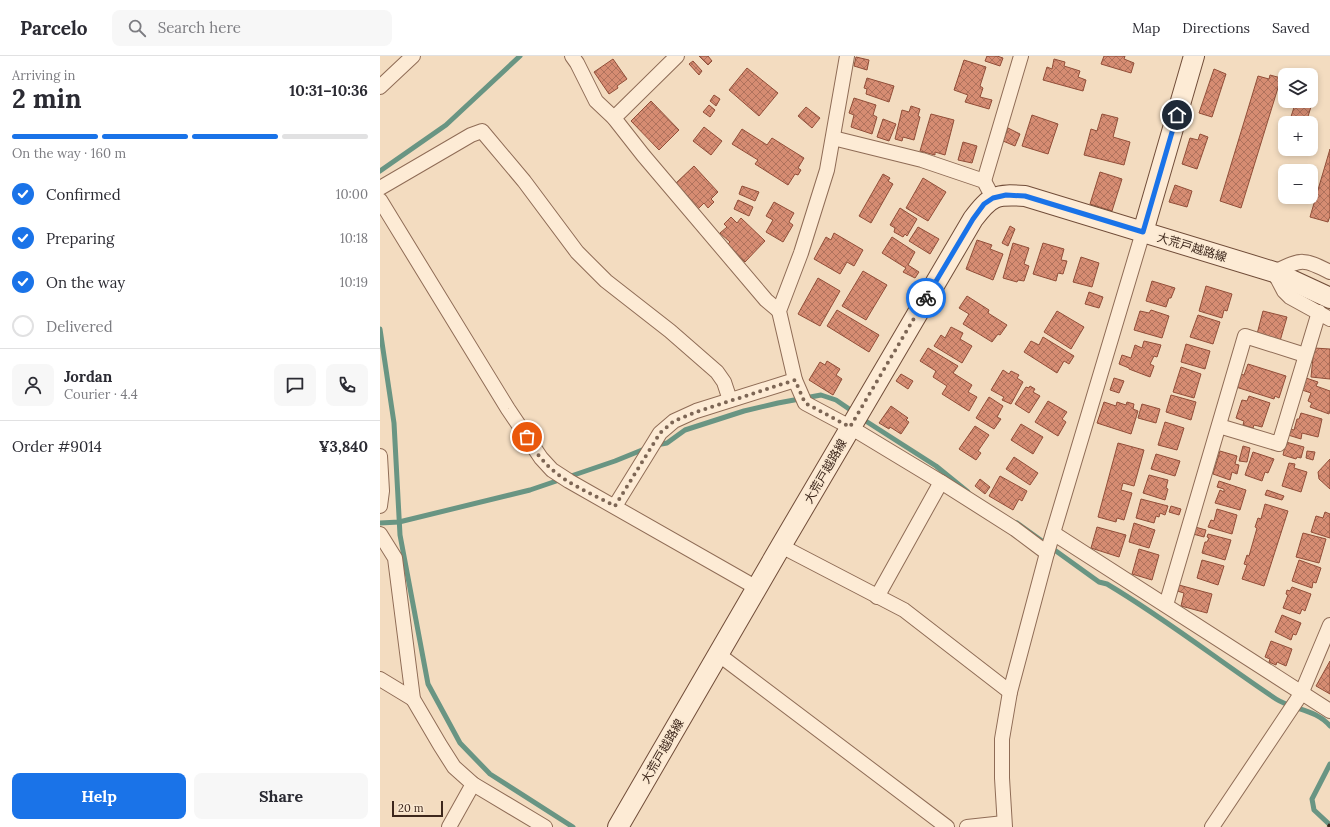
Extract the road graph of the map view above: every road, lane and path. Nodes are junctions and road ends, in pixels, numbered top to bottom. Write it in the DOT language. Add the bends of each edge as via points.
graph roads {
  1 [pos="413,56"];
  2 [pos="572,56"];
  3 [pos="677,56"];
  4 [pos="846,56"];
  5 [pos="1021,56"];
  6 [pos="1194,56"];
  7 [pos="380,87"];
  8 [pos="614,118"];
  9 [pos="833,138"];
  10 [pos="984,181"];
  11 [pos="380,188"];
  12 [pos="993,198"];
  13 [pos="380,200"];
  14 [pos="384,218"];
  15 [pos="1143,232"];
  16 [pos="1274,272"];
  17 [pos="1330,272"];
  18 [pos="1326,310"];
  19 [pos="779,311"];
  20 [pos="1305,355"];
  21 [pos="795,380"];
  22 [pos="730,400"];
  23 [pos="1219,426"];
  24 [pos="850,427"];
  25 [pos="380,456"];
  26 [pos="941,482"];
  27 [pos="380,506"];
  28 [pos="615,506"];
  29 [pos="1053,533"];
  30 [pos="380,534"];
  31 [pos="781,546"];
  32 [pos="1047,553"];
  33 [pos="757,588"];
  34 [pos="877,597"];
  35 [pos="1166,605"];
  36 [pos="1330,625"];
  37 [pos="718,654"];
  38 [pos="380,679"];
  39 [pos="1010,692"];
  40 [pos="1301,694"];
  41 [pos="413,699"];
  42 [pos="1330,711"];
  43 [pos="473,784"];
  44 [pos="1005,825"];
  45 [pos="449,827"];
  46 [pos="545,827"];
  47 [pos="618,827"];
  48 [pos="947,827"];
  49 [pos="968,827"];
  50 [pos="1212,827"];
  1 -- 7 [label="street"];
  2 -- 8 [label="street" via="596,101"];
  3 -- 8 [label="street"];
  4 -- 9 [label="street"];
  5 -- 10 [label="street"];
  6 -- 15 [label="main road"];
  8 -- 19 [label="street" via="766,300"];
  9 -- 10 [label="street" via="922,160"];
  9 -- 19 [label="street" via="820,194"];
  10 -- 12 [label="street"];
  11 -- 22 [label="street" via="482,131 524,181 577,252 606,281 717,372 724,382"];
  12 -- 15 [label="main road, 大荒戸越路線" via="1006,195 1025,196"];
  12 -- 24 [label="main road, 大荒戸越路線" via="984,204 973,219"];
  13 -- 14 [label="street"];
  14 -- 28 [label="street" via="541,458 552,470 570,482"];
  15 -- 16 [label="main road, 大荒戸越路線"];
  15 -- 29 [label="street"];
  16 -- 17 [label="street" via="1301,261 1312,263"];
  16 -- 18 [label="main road, 大荒戸越路線"];
  18 -- 20 [label="street"];
  19 -- 21 [label="street"];
  20 -- 23 [label="street" via="1279,444"];
  20 -- 23 [label="street" via="1246,336"];
  21 -- 22 [label="street"];
  21 -- 24 [label="street" via="805,403"];
  22 -- 28 [label="street" via="674,421 660,433"];
  23 -- 35 [label="street"];
  24 -- 26 [label="street"];
  24 -- 31 [label="main road, 大荒戸越路線"];
  25 -- 27 [label="street"];
  26 -- 32 [label="street" via="1015,529"];
  26 -- 34 [label="street"];
  28 -- 33 [label="street"];
  29 -- 32 [label="street"];
  29 -- 35 [label="street"];
  30 -- 41 [label="street" via="395,558"];
  31 -- 33 [label="main road, 大荒戸越路線"];
  31 -- 34 [label="street"];
  32 -- 39 [label="street"];
  33 -- 37 [label="main road, 大荒戸越路線"];
  34 -- 39 [label="street" via="904,610"];
  35 -- 40 [label="street"];
  36 -- 40 [label="street"];
  37 -- 47 [label="main road, 大荒戸越路線"];
  37 -- 48 [label="street"];
  38 -- 41 [label="street"];
  39 -- 44 [label="street" via="1002,740"];
  40 -- 42 [label="street"];
  40 -- 50 [label="street"];
  41 -- 43 [label="street" via="454,767"];
  43 -- 45 [label="street"];
  43 -- 46 [label="street"];
  44 -- 49 [label="street"];
}
